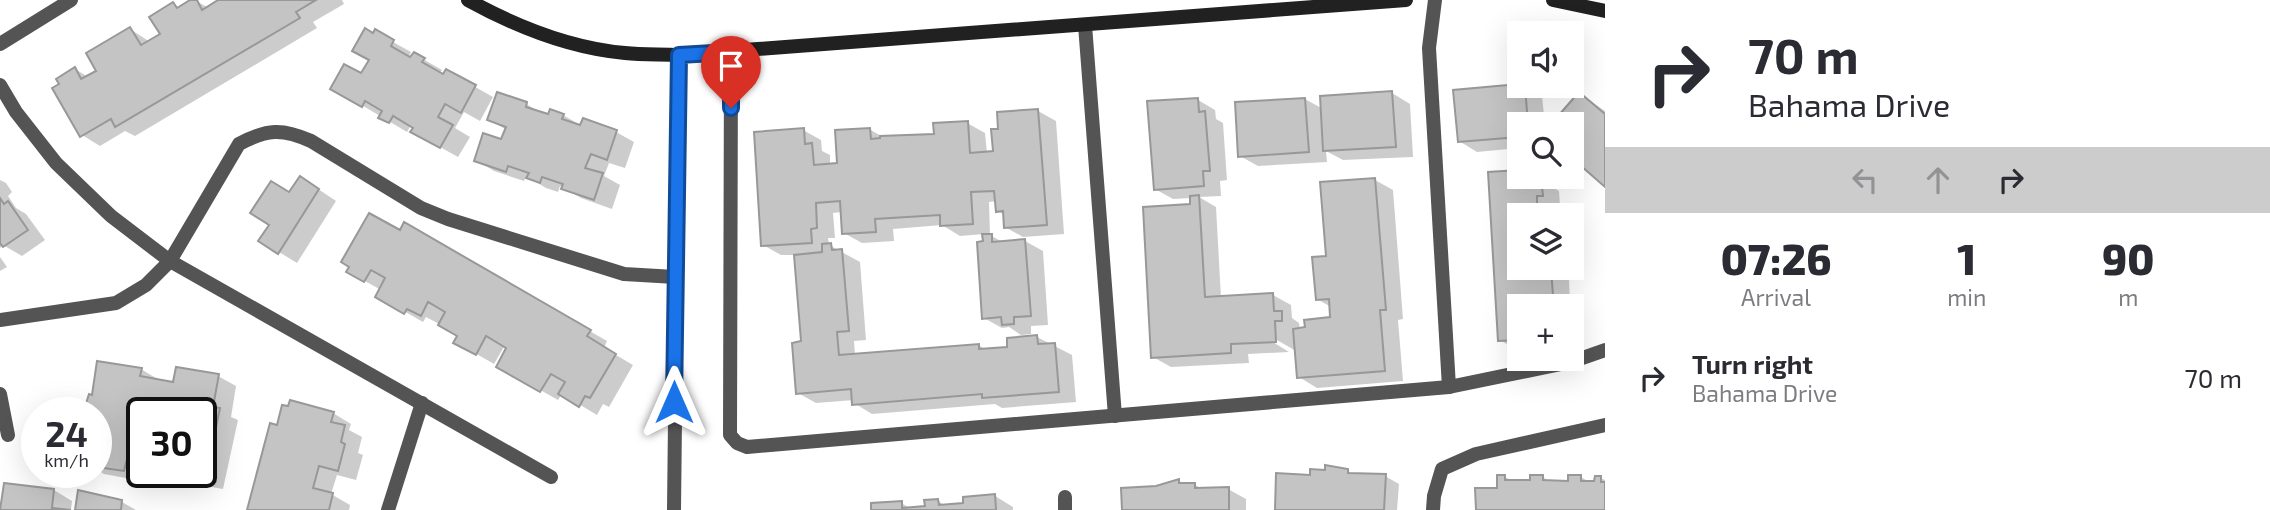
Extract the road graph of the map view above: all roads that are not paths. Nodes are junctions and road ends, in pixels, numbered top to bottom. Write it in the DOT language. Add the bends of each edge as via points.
graph roads {
  1 [pos="71,0"];
  2 [pos="468,0"];
  3 [pos="1406,0"];
  4 [pos="1435,0"];
  5 [pos="1553,0"];
  6 [pos="1605,11"];
  7 [pos="1085,25"];
  8 [pos="0,44"];
  9 [pos="731,52"];
  10 [pos="679,55"];
  11 [pos="0,85"];
  12 [pos="170,261"];
  13 [pos="676,277"];
  14 [pos="0,320"];
  15 [pos="1605,350"];
  16 [pos="1449,387"];
  17 [pos="0,394"];
  18 [pos="422,403"];
  19 [pos="1115,416"];
  20 [pos="1605,425"];
  21 [pos="8,435"];
  22 [pos="551,477"];
  23 [pos="388,510"];
  24 [pos="674,510"];
  25 [pos="1433,510"];
  1 -- 8 [label="street"];
  2 -- 10 [label="street" via="559,41 624,53"];
  3 -- 7 [label="street"];
  4 -- 16 [label="street" via="1429,48"];
  5 -- 6 [label="street"];
  7 -- 9 [label="street"];
  7 -- 19 [label="street"];
  9 -- 10 [label="street"];
  9 -- 19 [label="street" via="730,435 737,443 747,447"];
  10 -- 13 [label="street"];
  11 -- 12 [label="street" via="56,163 111,216"];
  12 -- 13 [label="street" via="239,144 259,133 275,132 310,141 421,208 448,219 624,274"];
  12 -- 14 [label="street" via="146,285 116,303"];
  12 -- 18 [label="street"];
  13 -- 24 [label="street"];
  15 -- 16 [label="street" via="1571,362"];
  16 -- 19 [label="street"];
  17 -- 21 [label="street"];
  18 -- 22 [label="street"];
  18 -- 23 [label="street"];
  20 -- 25 [label="street" via="1476,454 1442,469"];
}
